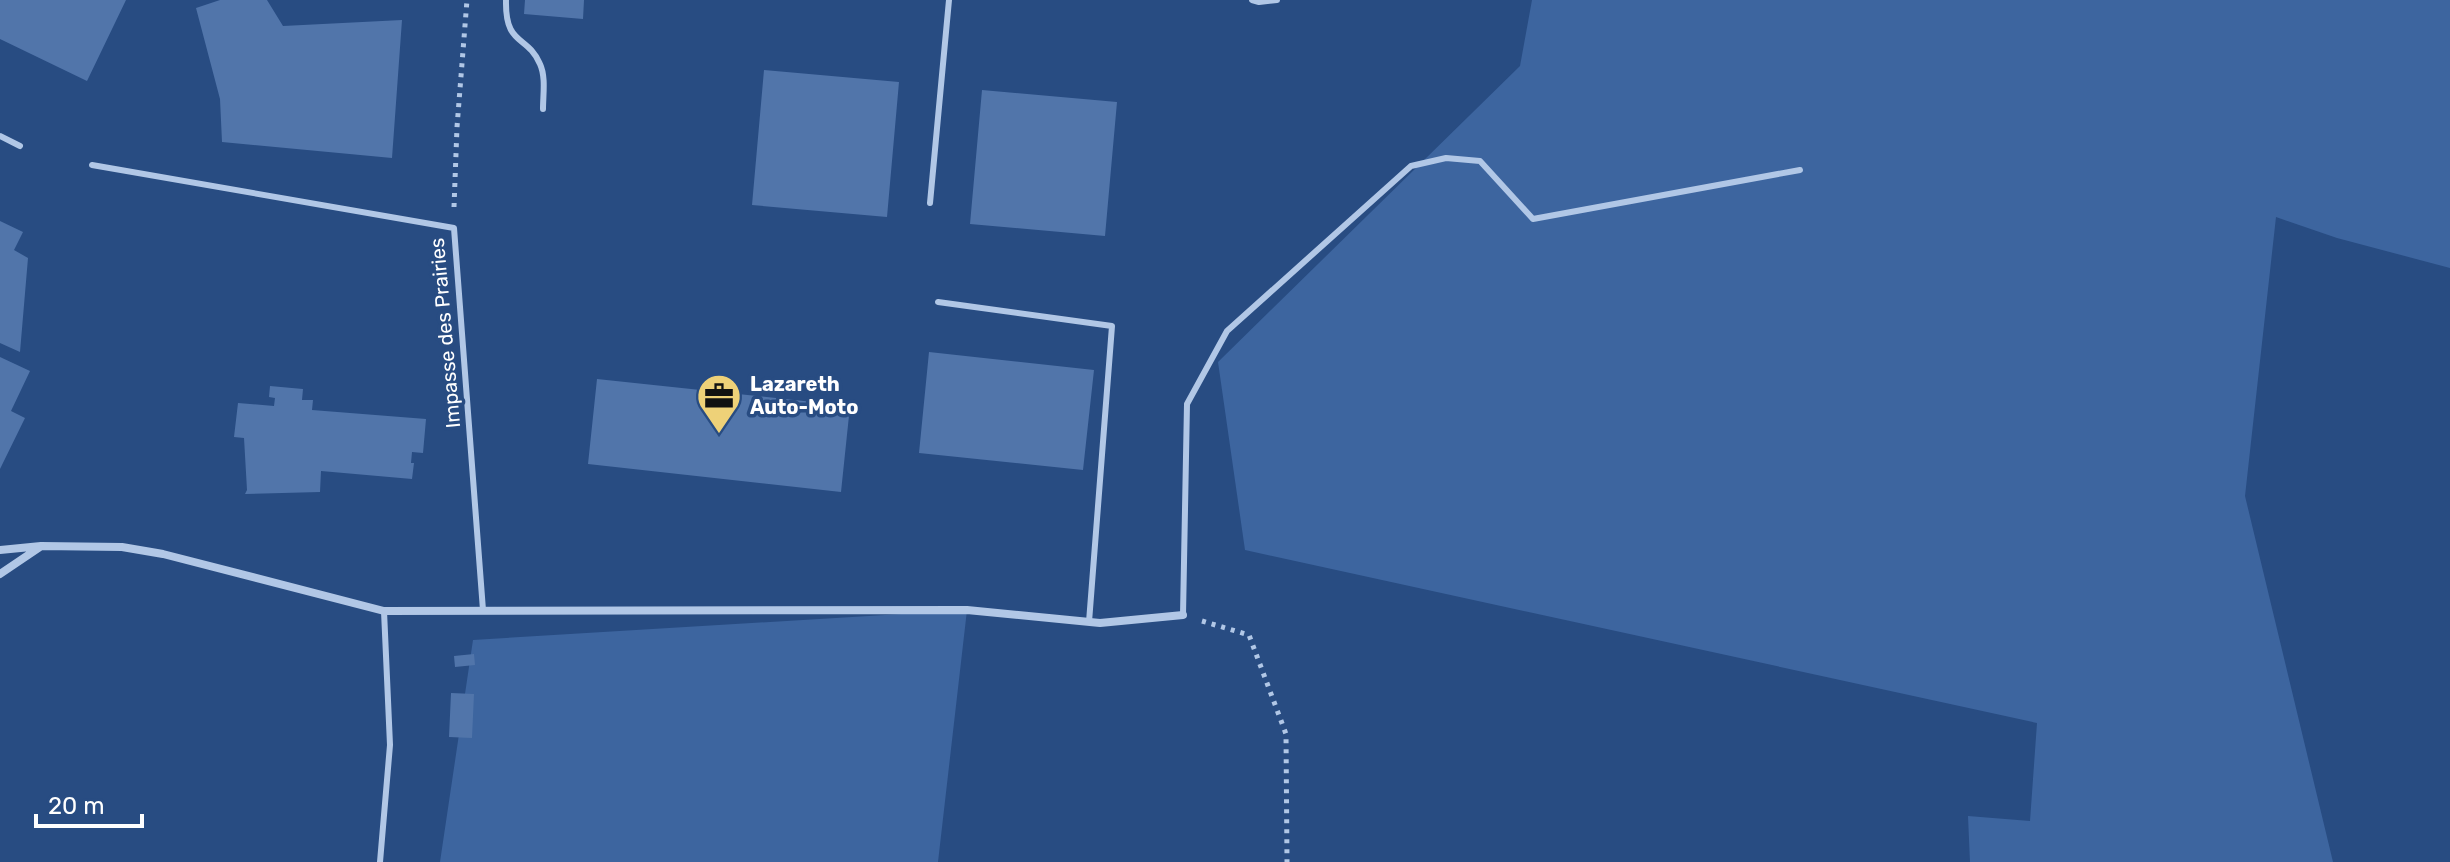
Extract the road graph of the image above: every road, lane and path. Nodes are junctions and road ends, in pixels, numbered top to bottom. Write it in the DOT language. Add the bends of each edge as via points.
graph roads {
  1 [pos="467,0"];
  2 [pos="506,0"];
  3 [pos="949,0"];
  4 [pos="1252,0"];
  5 [pos="1277,0"];
  6 [pos="543,109"];
  7 [pos="0,136"];
  8 [pos="20,146"];
  9 [pos="92,165"];
  10 [pos="1800,170"];
  11 [pos="930,203"];
  12 [pos="454,228"];
  13 [pos="938,302"];
  14 [pos="41,546"];
  15 [pos="0,550"];
  16 [pos="0,574"];
  17 [pos="483,610"];
  18 [pos="384,611"];
  19 [pos="1183,615"];
  20 [pos="1089,622"];
  21 [pos="380,862"];
  22 [pos="1287,862"];
  1 -- 12 [label="path"];
  2 -- 6 [label="lane" via="512,35 542,67"];
  3 -- 11 [label="lane"];
  4 -- 5 [label="lane"];
  7 -- 8 [label="lane"];
  9 -- 12 [label="lane, Impasse des Prairies"];
  10 -- 19 [label="lane" via="1533,219 1480,161 1446,158 1411,166 1227,331 1187,404"];
  12 -- 17 [label="lane, Impasse des Prairies"];
  13 -- 20 [label="lane" via="1112,326"];
  14 -- 15 [label="street"];
  14 -- 16 [label="street"];
  14 -- 18 [label="street" via="122,547 163,554"];
  17 -- 18 [label="street"];
  17 -- 20 [label="street" via="967,610"];
  18 -- 21 [label="lane" via="390,745"];
  19 -- 20 [label="street"];
  19 -- 22 [label="path" via="1249,635 1286,734"];
}
